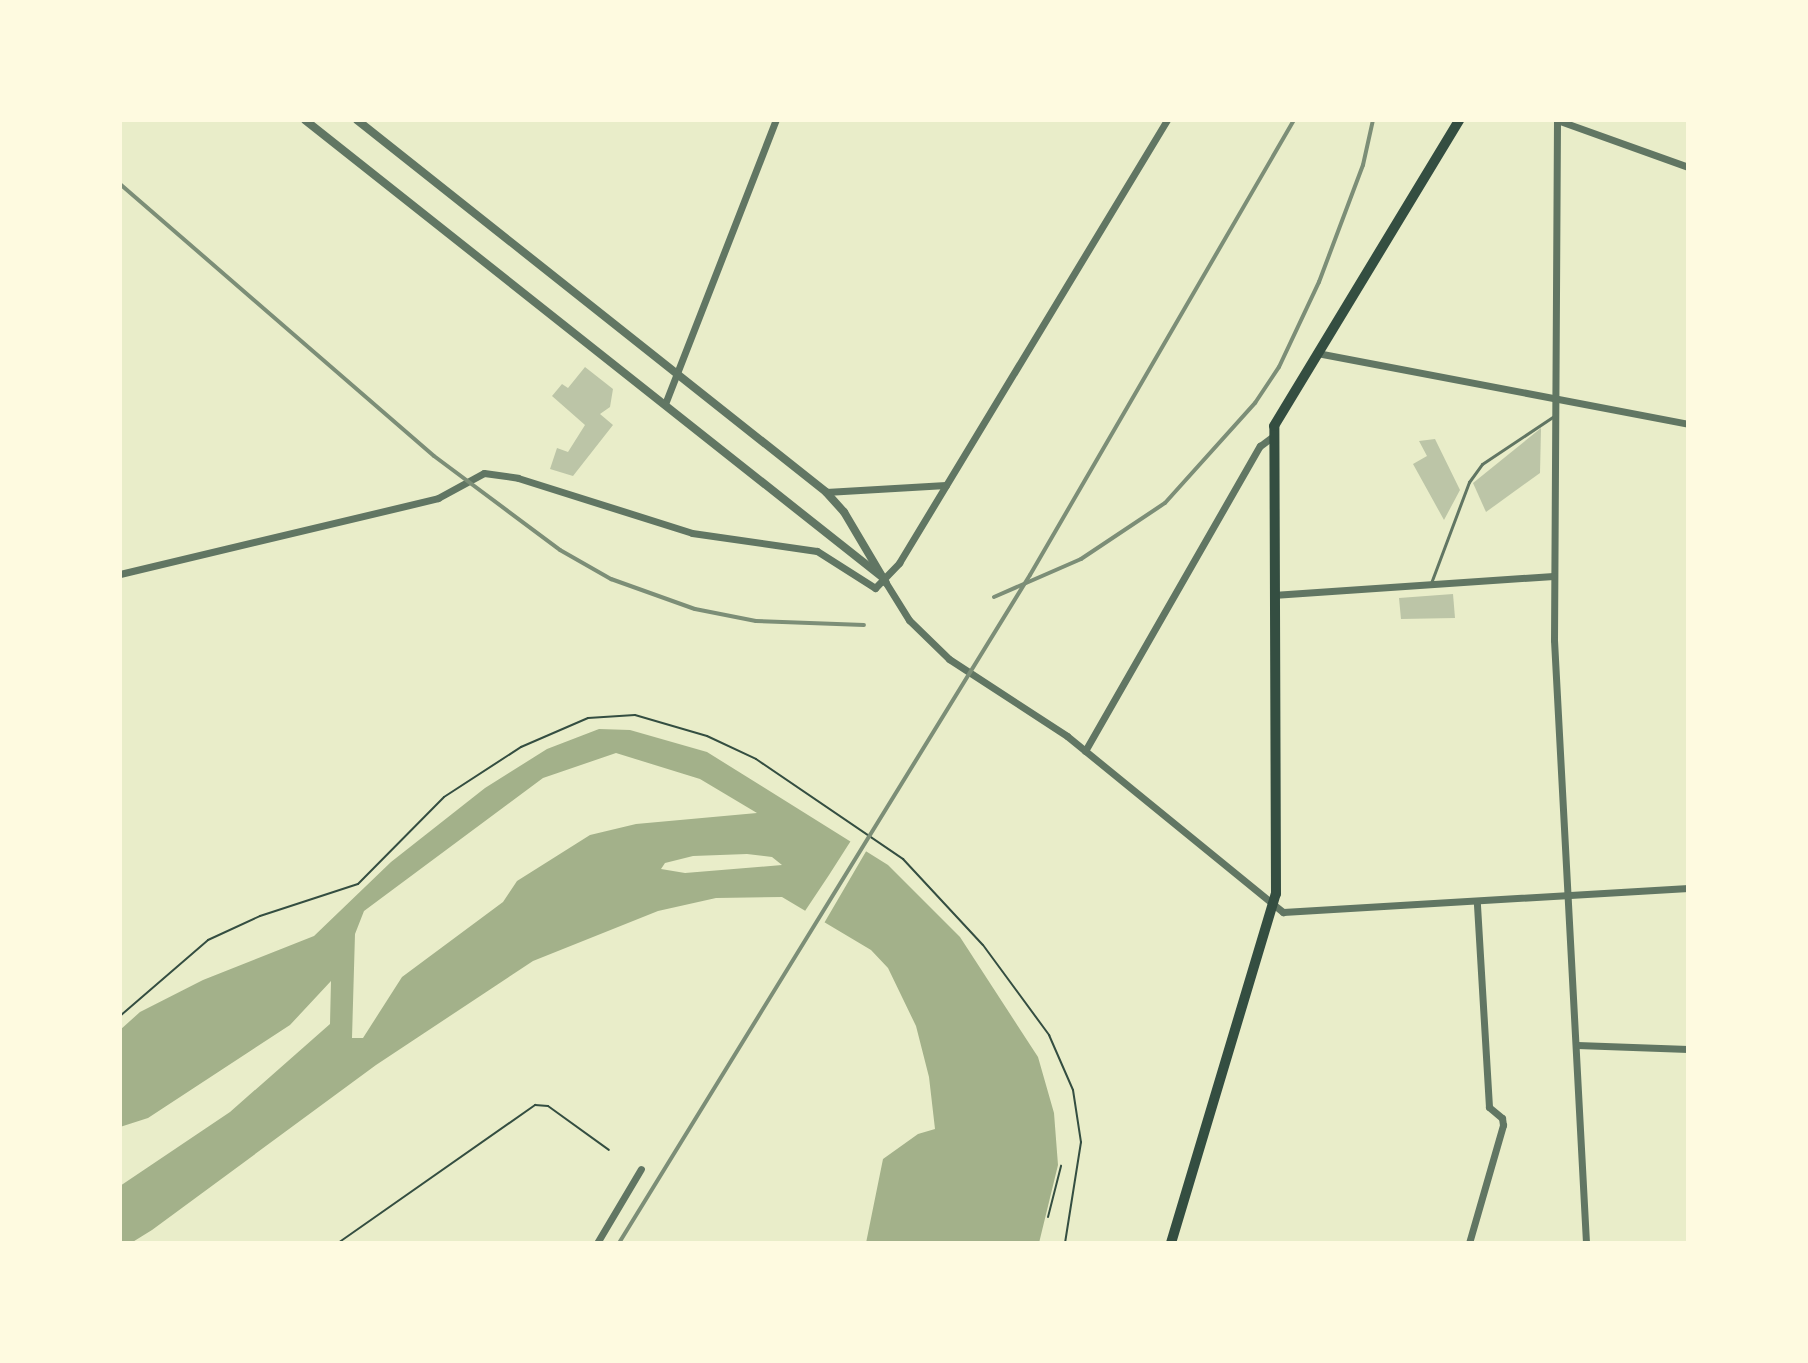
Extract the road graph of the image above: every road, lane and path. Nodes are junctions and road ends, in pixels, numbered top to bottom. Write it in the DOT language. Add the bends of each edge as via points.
graph roads {
  1 [pos="305,120"];
  2 [pos="357,120"];
  3 [pos="776,120"];
  4 [pos="1167,120"];
  5 [pos="1459,120"];
  6 [pos="1557,120"];
  7 [pos="1688,167"];
  8 [pos="1315,351"];
  9 [pos="677,374"];
  10 [pos="1555,400"];
  11 [pos="665,404"];
  12 [pos="1555,415"];
  13 [pos="1688,424"];
  14 [pos="1273,431"];
  15 [pos="946,485"];
  16 [pos="826,492"];
  17 [pos="120,574"];
  18 [pos="1553,576"];
  19 [pos="884,580"];
  20 [pos="1431,583"];
  21 [pos="1273,595"];
  22 [pos="1085,751"];
  23 [pos="1688,888"];
  24 [pos="1568,897"];
  25 [pos="1477,903"];
  26 [pos="1273,908"];
  27 [pos="120,1016"];
  28 [pos="1577,1045"];
  29 [pos="1688,1049"];
  30 [pos="609,1150"];
  31 [pos="1061,1166"];
  32 [pos="641,1169"];
  33 [pos="1048,1217"];
  34 [pos="338,1243"];
  35 [pos="597,1243"];
  36 [pos="1065,1243"];
  37 [pos="1171,1243"];
  38 [pos="1469,1243"];
  39 [pos="1586,1243"];
  1 -- 11 [label="street"];
  2 -- 9 [label="street"];
  3 -- 9 [label="street"];
  4 -- 15 [label="street"];
  5 -- 8 [label="main road"];
  6 -- 7 [label="street"];
  6 -- 10 [label="street"];
  8 -- 10 [label="street"];
  8 -- 14 [label="main road"];
  9 -- 11 [label="street"];
  9 -- 16 [label="street"];
  10 -- 12 [label="street"];
  10 -- 13 [label="street"];
  11 -- 19 [label="street"];
  12 -- 18 [label="street"];
  12 -- 20 [label="lane" via="1475,473 1455,511"];
  14 -- 21 [label="main road"];
  14 -- 22 [label="street"];
  15 -- 16 [label="street"];
  15 -- 19 [label="street"];
  16 -- 19 [label="street" via="844,512"];
  17 -- 19 [label="street" via="438,498 484,473 518,478 692,533 804,547 872,588"];
  18 -- 20 [label="street"];
  18 -- 24 [label="street"];
  19 -- 22 [label="street" via="909,620 949,659"];
  20 -- 21 [label="street"];
  21 -- 26 [label="main road"];
  22 -- 26 [label="street"];
  23 -- 24 [label="street"];
  24 -- 25 [label="street"];
  24 -- 28 [label="street"];
  25 -- 26 [label="street" via="1304,915"];
  25 -- 38 [label="street" via="1489,1107 1503,1125"];
  26 -- 37 [label="main road"];
  27 -- 36 [label="path" via="208,940 260,916 358,884 444,797 521,747 588,718 635,715 707,736 756,759 903,859 983,945 1049,1035 1073,1090 1081,1142"];
  28 -- 29 [label="street"];
  28 -- 39 [label="street"];
  30 -- 34 [label="path" via="548,1106 535,1105"];
  31 -- 33 [label="path"];
  32 -- 35 [label="street"];
}
